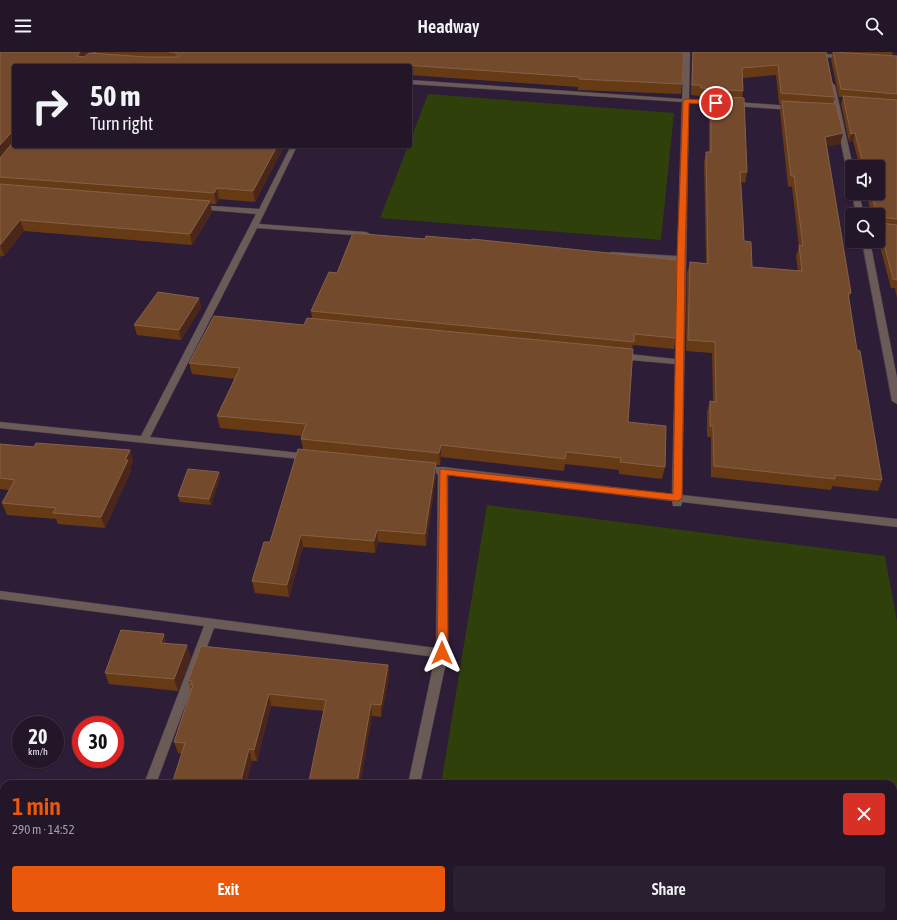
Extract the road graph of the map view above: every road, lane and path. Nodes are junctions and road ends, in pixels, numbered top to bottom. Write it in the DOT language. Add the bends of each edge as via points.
graph roads {
  1 [pos="96,52"];
  2 [pos="687,52"];
  3 [pos="826,57"];
  4 [pos="849,57"];
  5 [pos="90,60"];
  6 [pos="97,61"];
  7 [pos="86,64"];
  8 [pos="830,78"];
  9 [pos="412,82"];
  10 [pos="835,100"];
  11 [pos="843,100"];
  12 [pos="686,101"];
  13 [pos="800,109"];
  14 [pos="830,111"];
  15 [pos="838,111"];
  16 [pos="293,148"];
  17 [pos="848,160"];
  18 [pos="190,206"];
  19 [pos="262,212"];
  20 [pos="254,226"];
  21 [pos="373,235"];
  22 [pos="867,248"];
  23 [pos="602,253"];
  24 [pos="681,259"];
  25 [pos="610,355"];
  26 [pos="680,362"];
  27 [pos="897,401"];
  28 [pos="0,425"];
  29 [pos="144,440"];
  30 [pos="317,458"];
  31 [pos="412,468"];
  32 [pos="443,472"];
  33 [pos="678,500"];
  34 [pos="897,522"];
  35 [pos="0,595"];
  36 [pos="211,622"];
  37 [pos="442,653"];
  38 [pos="152,780"];
  39 [pos="415,780"];
  1 -- 5 [label="street"];
  2 -- 12 [label="street"];
  3 -- 4 [label="street"];
  5 -- 6 [label="street"];
  5 -- 7 [label="street"];
  8 -- 10 [label="street"];
  9 -- 12 [label="street"];
  10 -- 11 [label="street"];
  10 -- 15 [label="street"];
  12 -- 13 [label="street"];
  12 -- 24 [label="street"];
  14 -- 15 [label="street"];
  15 -- 17 [label="street"];
  16 -- 19 [label="street"];
  18 -- 19 [label="street"];
  19 -- 20 [label="street"];
  20 -- 21 [label="street"];
  20 -- 29 [label="street" via="213,317"];
  22 -- 27 [label="street"];
  23 -- 24 [label="street"];
  24 -- 26 [label="street"];
  25 -- 26 [label="street"];
  26 -- 33 [label="street"];
  28 -- 29 [label="street"];
  29 -- 30 [label="street"];
  31 -- 32 [label="street"];
  32 -- 33 [label="street"];
  32 -- 37 [label="street"];
  33 -- 34 [label="street"];
  35 -- 36 [label="street"];
  36 -- 37 [label="street"];
  36 -- 38 [label="street"];
  37 -- 39 [label="street"];
}
